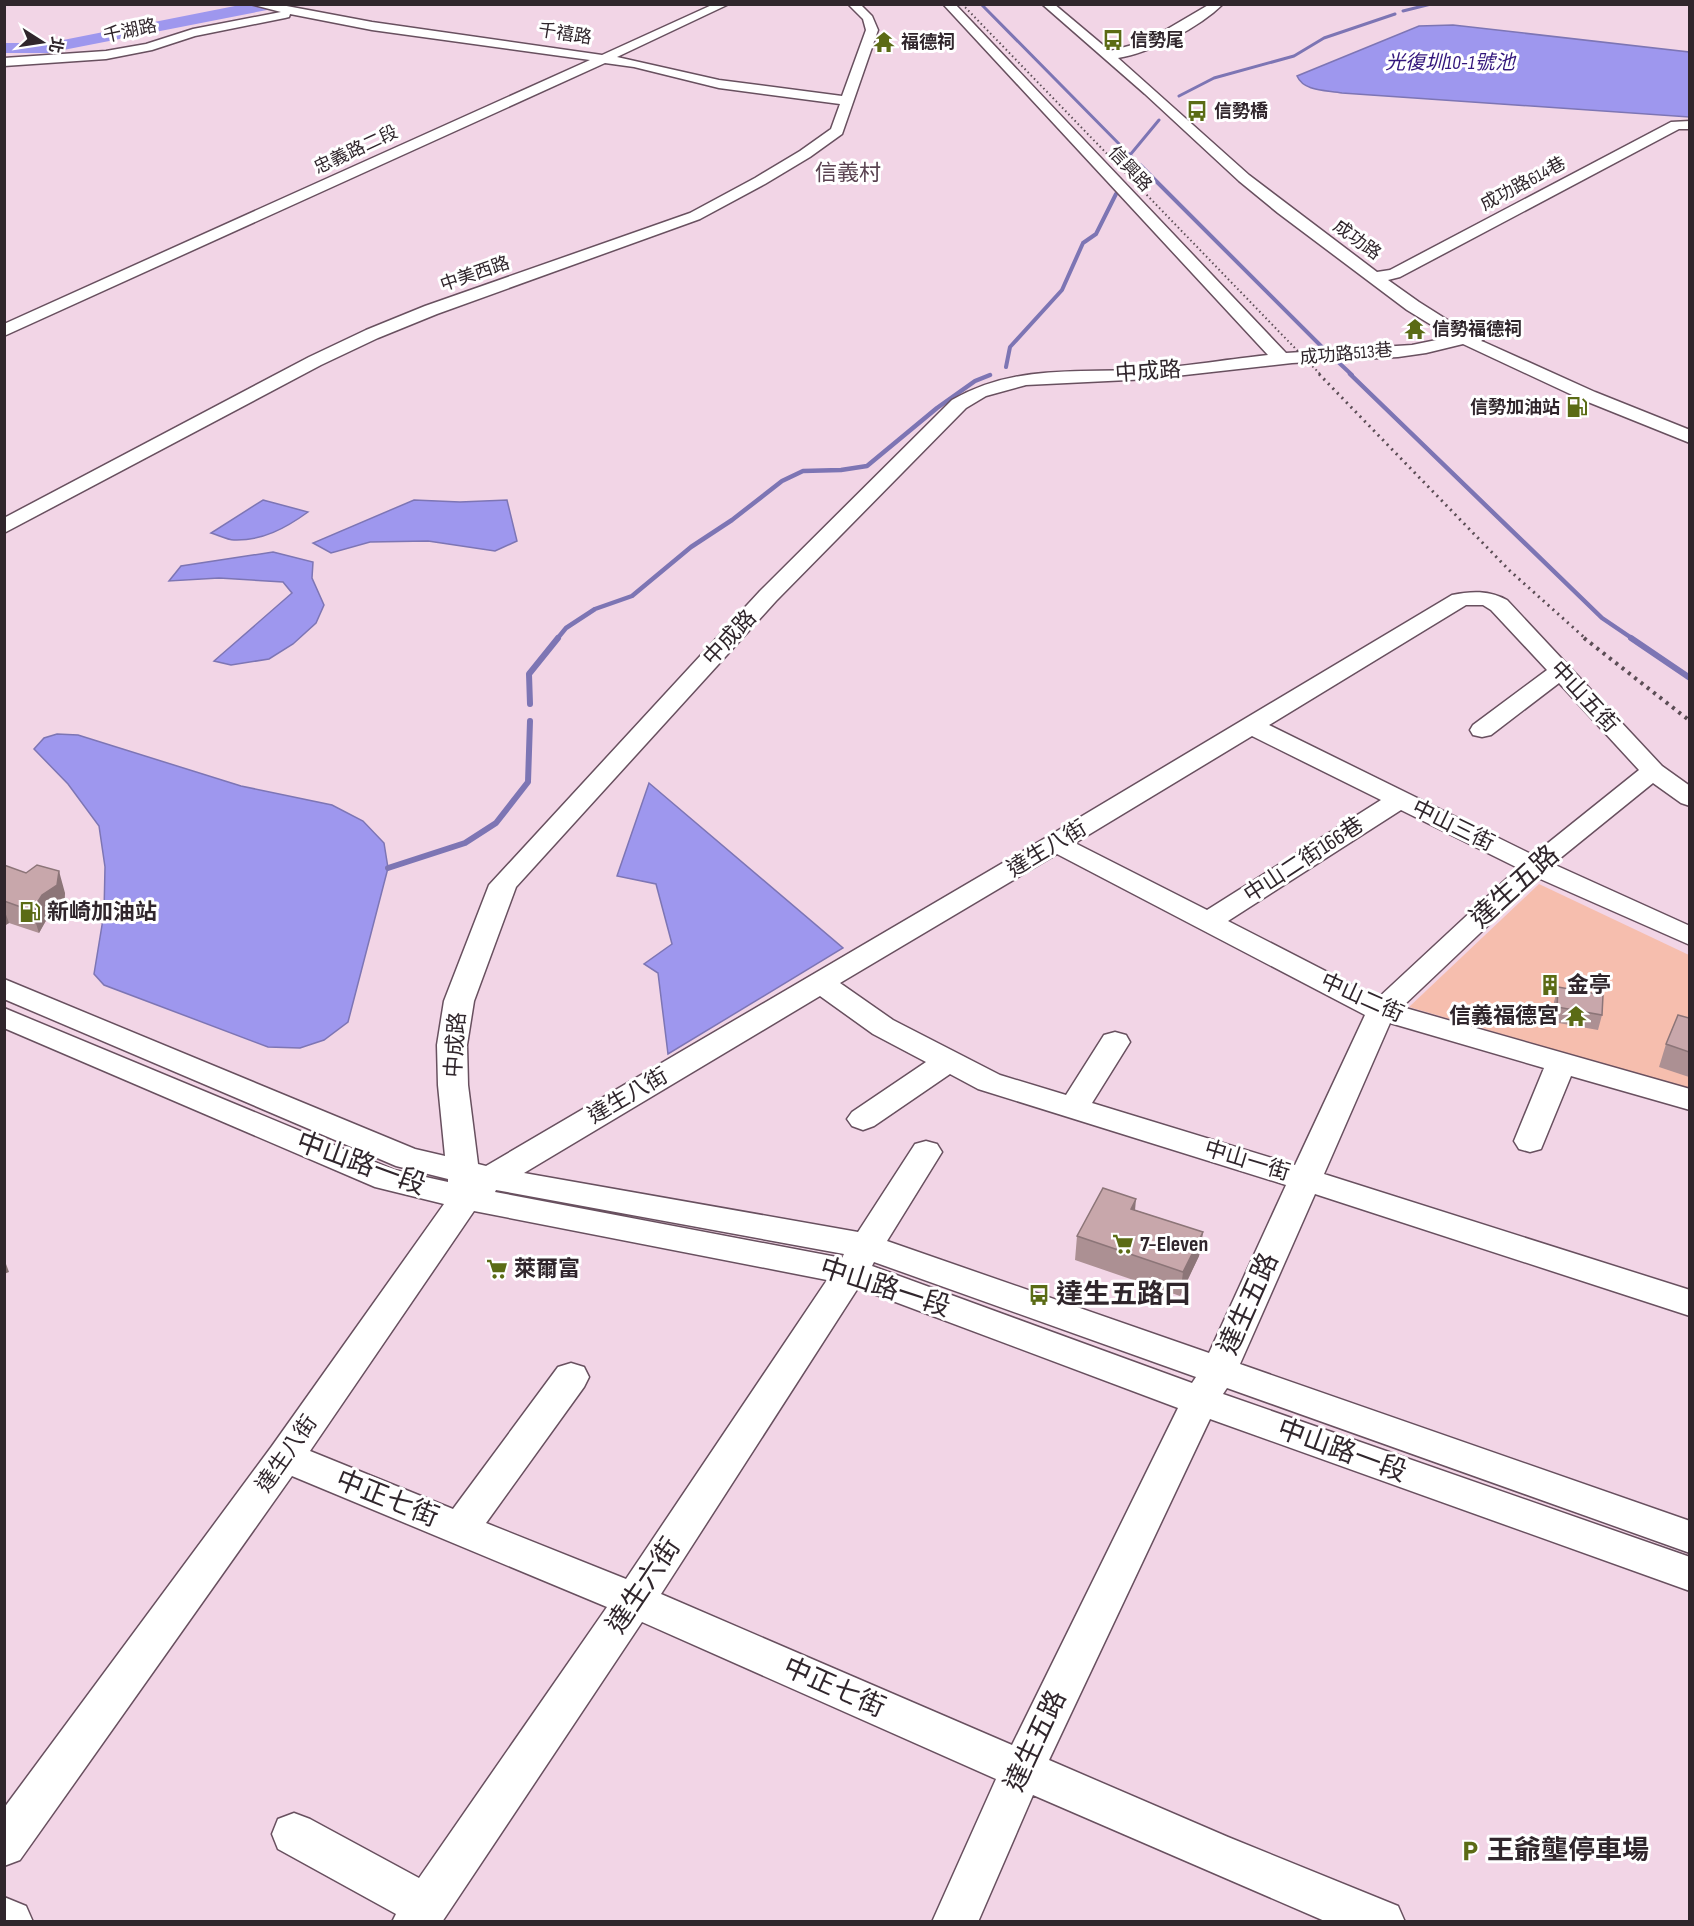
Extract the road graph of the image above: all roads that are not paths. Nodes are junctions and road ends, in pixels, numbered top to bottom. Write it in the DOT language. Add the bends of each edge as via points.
graph roads {
  1 [pos="255,4"];
  2 [pos="724,4"];
  3 [pos="853,4"];
  4 [pos="948,4"];
  5 [pos="1047,4"];
  6 [pos="1058,4"];
  7 [pos="1218,4"];
  8 [pos="296,14"];
  9 [pos="1113,55"];
  10 [pos="608,59"];
  11 [pos="4,62"];
  12 [pos="847,101"];
  13 [pos="1689,125"];
  14 [pos="1381,276"];
  15 [pos="4,331"];
  16 [pos="1471,337"];
  17 [pos="1284,360"];
  18 [pos="1689,428"];
  19 [pos="1689,437"];
  20 [pos="4,527"];
  21 [pos="1478,598"];
  22 [pos="1560,671"];
  23 [pos="1251,726"];
  24 [pos="1482,730"];
  25 [pos="1653,771"];
  26 [pos="1689,798"];
  27 [pos="1400,799"];
  28 [pos="1056,843"];
  29 [pos="1535,866"];
  30 [pos="1208,921"];
  31 [pos="1689,937"];
  32 [pos="821,983"];
  33 [pos="4,988"];
  34 [pos="1381,1011"];
  35 [pos="4,1017"];
  36 [pos="1115,1042"];
  37 [pos="948,1061"];
  38 [pos="1560,1063"];
  39 [pos="1689,1100"];
  40 [pos="1073,1108"];
  41 [pos="863,1119"];
  42 [pos="1530,1140"];
  43 [pos="926,1152"];
  44 [pos="1304,1179"];
  45 [pos="473,1182"];
  46 [pos="859,1259"];
  47 [pos="1689,1303"];
  48 [pos="1219,1370"];
  49 [pos="571,1377"];
  50 [pos="1200,1401"];
  51 [pos="285,1457"];
  52 [pos="460,1529"];
  53 [pos="1689,1537"];
  54 [pos="1689,1574"];
  55 [pos="635,1600"];
  56 [pos="1022,1770"];
  57 [pos="294,1834"];
  58 [pos="4,1845"];
  59 [pos="420,1914"];
  60 [pos="4,1919"];
  61 [pos="1381,1921"];
  62 [pos="9,1922"];
  63 [pos="955,1922"];
  1 -- 8 [label="street, 千禧路"];
  2 -- 10 [label="street, 忠義路二段"];
  3 -- 12 [label="street, 中美西路" via="868,18 872,30"];
  4 -- 17 [label="street, 信興路"];
  5 -- 9 [label="street, 成功路"];
  6 -- 9 [label="street, 成功路"];
  7 -- 9 [label="street" via="1134,50"];
  8 -- 10 [label="street, 千禧路"];
  8 -- 11 [label="street, 千湖路" via="192,33 106,55"];
  9 -- 14 [label="street, 成功路" via="1244,178 1292,217"];
  10 -- 12 [label="street, 千禧路" via="719,84"];
  10 -- 15 [label="street, 忠義路二段"];
  12 -- 20 [label="street, 中美西路" via="837,131 713,207 372,334"];
  13 -- 14 [label="street, 成功路614巷" via="1676,125 1394,274"];
  14 -- 16 [label="street, 成功路" via="1413,306"];
  16 -- 17 [label="street, 成功路513巷" via="1426,348"];
  16 -- 18 [label="street, 成功路"];
  16 -- 19 [label="street, 成功路" via="1589,396"];
  17 -- 45 [label="street, 中成路" via="1147,374 1022,381 974,393 919,442 768,596 503,885 459,1001 452,1045 453,1085"];
  21 -- 22 [label="street, 中山五街" via="1499,605"];
  21 -- 23 [label="street, 達生八街" via="1460,600"];
  22 -- 24 [label="street"];
  22 -- 25 [label="street, 中山五街"];
  23 -- 27 [label="street, 中山三街"];
  23 -- 28 [label="street, 達生八街"];
  25 -- 26 [label="street, 中山五街"];
  25 -- 29 [label="street, 達生五路"];
  27 -- 29 [label="street, 中山三街"];
  27 -- 30 [label="street, 中山二街166巷"];
  28 -- 30 [label="street, 中山二街"];
  28 -- 32 [label="street, 達生八街"];
  29 -- 31 [label="street, 中山三街"];
  29 -- 34 [label="street, 達生五路"];
  30 -- 34 [label="street, 中山二街"];
  32 -- 37 [label="street, 中山一街" via="883,1027"];
  32 -- 45 [label="street, 達生八街"];
  33 -- 45 [label="street, 中山路一段" via="407,1158"];
  34 -- 38 [label="street, 中山二街"];
  34 -- 44 [label="street, 達生五路"];
  35 -- 45 [label="street, 中山路一段" via="386,1179"];
  36 -- 40 [label="street"];
  37 -- 40 [label="street, 中山一街" via="989,1082"];
  37 -- 41 [label="street"];
  38 -- 39 [label="street, 中山二街"];
  38 -- 42 [label="street"];
  40 -- 44 [label="street, 中山一街"];
  43 -- 46 [label="street, 達生六街"];
  44 -- 47 [label="street, 中山一街"];
  44 -- 48 [label="street, 達生五路"];
  45 -- 46 [label="street, 中山路一段"];
  45 -- 51 [label="street, 達生八街"];
  46 -- 48 [label="street, 中山路一段"];
  46 -- 50 [label="street, 中山路一段"];
  46 -- 55 [label="street, 達生六街"];
  48 -- 50 [label="street, 達生五路"];
  48 -- 53 [label="street, 中山路一段"];
  49 -- 52 [label="street"];
  50 -- 54 [label="street, 中山路一段"];
  50 -- 56 [label="street, 達生五路"];
  51 -- 52 [label="street, 中正七街"];
  51 -- 58 [label="street, 達生八街"];
  52 -- 55 [label="street, 中正七街"];
  55 -- 56 [label="street, 中正七街"];
  55 -- 59 [label="street, 達生六街"];
  56 -- 61 [label="street, 中正七街"];
  56 -- 63 [label="street, 達生五路"];
  57 -- 59 [label="street"];
  60 -- 62 [label="street"];
}
